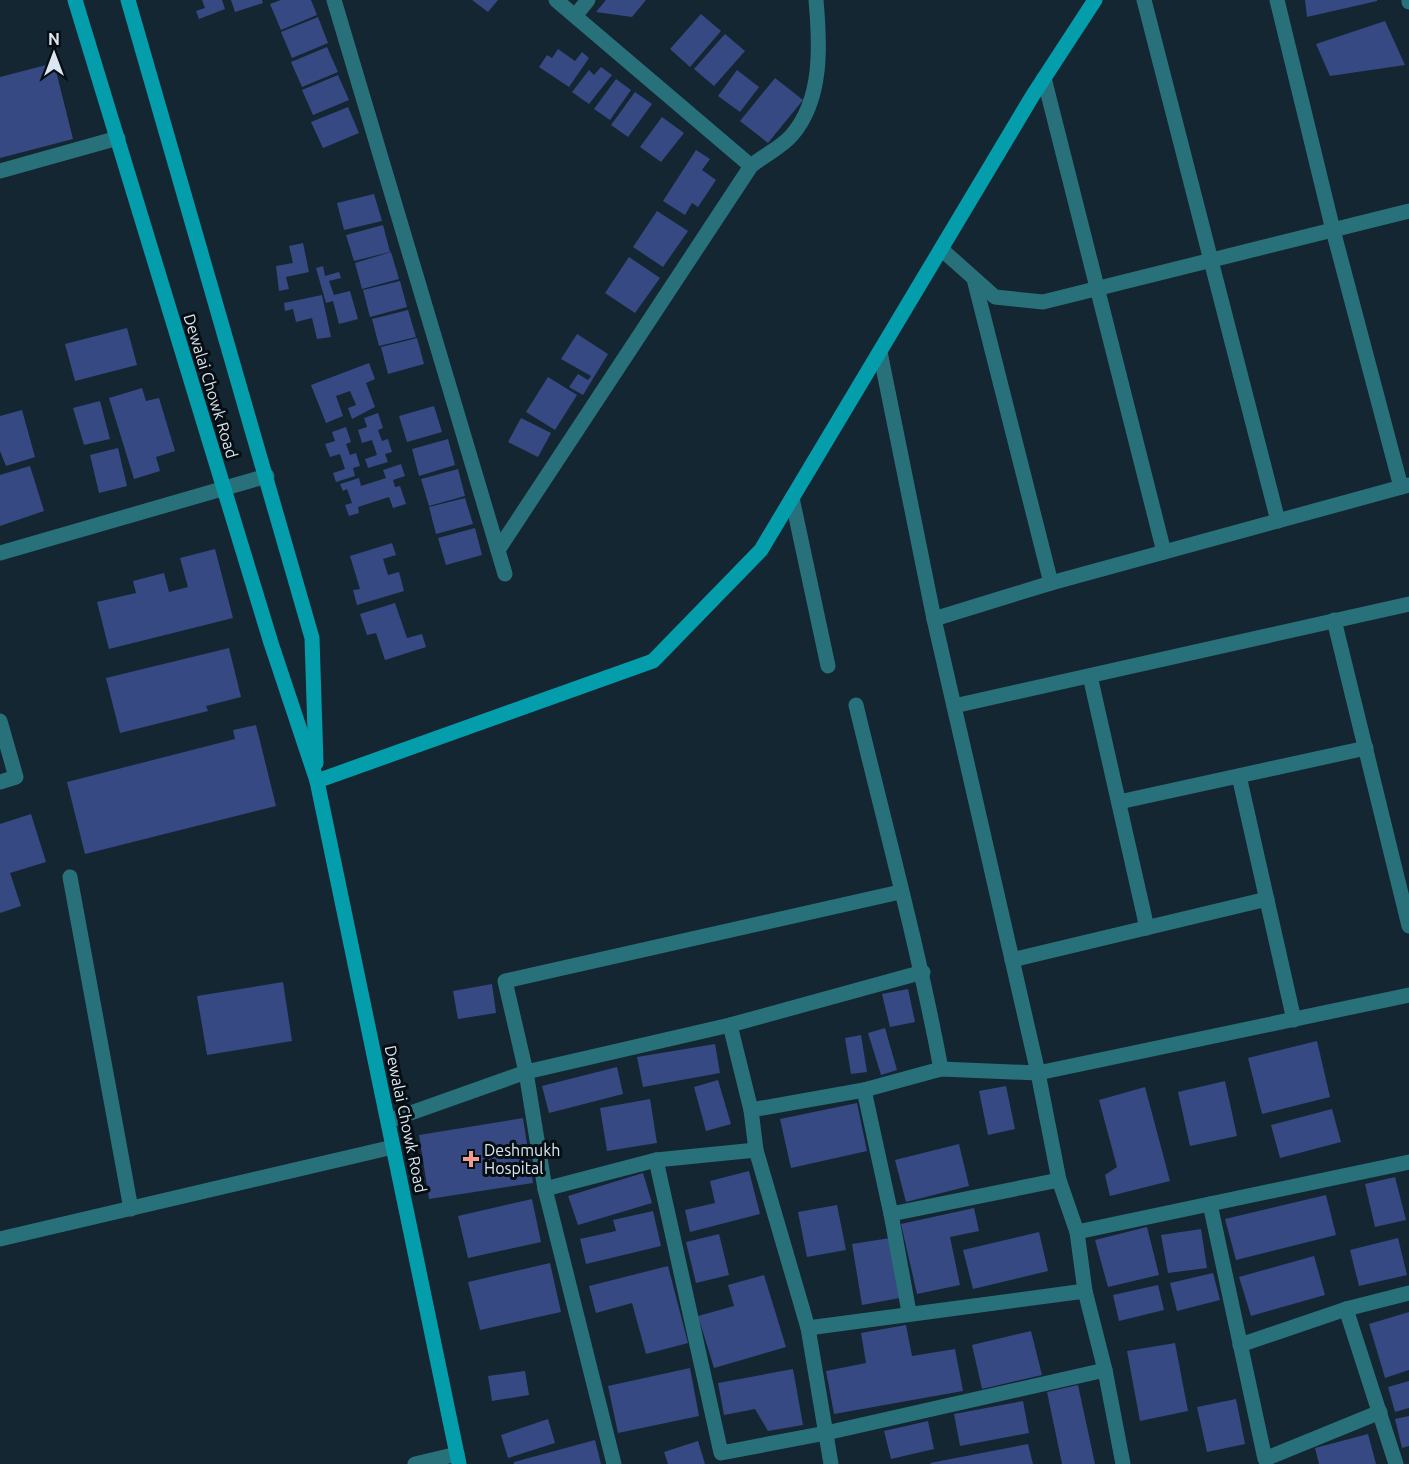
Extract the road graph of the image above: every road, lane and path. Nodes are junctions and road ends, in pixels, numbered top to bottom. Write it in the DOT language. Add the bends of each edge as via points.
graph roads {
  1 [pos="75,0"];
  2 [pos="128,0"];
  3 [pos="334,0"];
  4 [pos="556,0"];
  5 [pos="588,0"];
  6 [pos="816,0"];
  7 [pos="1095,0"];
  8 [pos="1144,0"];
  9 [pos="1277,0"];
  10 [pos="575,16"];
  11 [pos="1044,78"];
  12 [pos="118,138"];
  13 [pos="751,166"];
  14 [pos="0,171"];
  15 [pos="1409,211"];
  16 [pos="1333,230"];
  17 [pos="941,249"];
  18 [pos="1211,260"];
  19 [pos="974,279"];
  20 [pos="1097,288"];
  21 [pos="880,352"];
  22 [pos="267,476"];
  23 [pos="1405,486"];
  24 [pos="224,488"];
  25 [pos="792,498"];
  26 [pos="1278,521"];
  27 [pos="498,550"];
  28 [pos="0,552"];
  29 [pos="1164,552"];
  30 [pos="506,574"];
  31 [pos="1051,583"];
  32 [pos="1409,604"];
  33 [pos="934,619"];
  34 [pos="1334,620"];
  35 [pos="828,666"];
  36 [pos="1090,676"];
  37 [pos="856,705"];
  38 [pos="954,706"];
  39 [pos="0,721"];
  40 [pos="1366,748"];
  41 [pos="1239,776"];
  42 [pos="317,781"];
  43 [pos="0,782"];
  44 [pos="1119,802"];
  45 [pos="1402,867"];
  46 [pos="70,877"];
  47 [pos="900,892"];
  48 [pos="1266,899"];
  49 [pos="1409,926"];
  50 [pos="1147,928"];
  51 [pos="1012,960"];
  52 [pos="923,972"];
  53 [pos="1409,995"];
  54 [pos="1294,1020"];
  55 [pos="730,1024"];
  56 [pos="940,1068"];
  57 [pos="526,1072"];
  58 [pos="1038,1073"];
  59 [pos="864,1090"];
  60 [pos="751,1110"];
  61 [pos="388,1121"];
  62 [pos="393,1147"];
  63 [pos="756,1150"];
  64 [pos="656,1160"];
  65 [pos="1409,1162"];
  66 [pos="1059,1180"];
  67 [pos="544,1189"];
  68 [pos="1210,1204"];
  69 [pos="131,1209"];
  70 [pos="891,1214"];
  71 [pos="1077,1232"];
  72 [pos="0,1239"];
  73 [pos="1085,1291"];
  74 [pos="1409,1293"];
  75 [pos="1346,1310"];
  76 [pos="909,1312"];
  77 [pos="808,1328"];
  78 [pos="1240,1345"];
  79 [pos="1105,1370"];
  80 [pos="1380,1413"];
  81 [pos="826,1433"];
  82 [pos="458,1459"];
  83 [pos="415,1464"];
  84 [pos="614,1464"];
  85 [pos="831,1464"];
  86 [pos="1123,1464"];
  87 [pos="1396,1464"];
  1 -- 12 [label="main road, Dewalai Chowk Road"];
  2 -- 22 [label="main road, Dewalai Chowk Road"];
  3 -- 27 [label="street"];
  4 -- 10 [label="street"];
  5 -- 10 [label="street"];
  6 -- 13 [label="street" via="818,67 811,98 792,135"];
  7 -- 11 [label="main road"];
  8 -- 18 [label="street"];
  9 -- 16 [label="street"];
  10 -- 13 [label="street"];
  11 -- 17 [label="main road"];
  11 -- 20 [label="street"];
  12 -- 14 [label="street"];
  12 -- 24 [label="main road, Dewalai Chowk Road"];
  13 -- 27 [label="street"];
  15 -- 16 [label="street"];
  16 -- 18 [label="street"];
  16 -- 23 [label="street"];
  17 -- 19 [label="street"];
  17 -- 21 [label="main road"];
  18 -- 20 [label="street"];
  18 -- 26 [label="street"];
  19 -- 20 [label="street" via="995,297 1043,302"];
  19 -- 31 [label="street"];
  20 -- 29 [label="street"];
  21 -- 25 [label="main road"];
  21 -- 33 [label="street"];
  22 -- 24 [label="street"];
  22 -- 42 [label="main road, Dewalai Chowk Road" via="312,638"];
  23 -- 26 [label="street"];
  24 -- 28 [label="street"];
  24 -- 42 [label="main road, Dewalai Chowk Road"];
  25 -- 35 [label="street"];
  25 -- 42 [label="main road" via="761,550 653,661"];
  26 -- 29 [label="street"];
  27 -- 30 [label="street"];
  29 -- 31 [label="street"];
  31 -- 33 [label="street"];
  32 -- 34 [label="street"];
  33 -- 38 [label="street"];
  34 -- 36 [label="street"];
  34 -- 40 [label="street"];
  36 -- 38 [label="street"];
  36 -- 44 [label="street"];
  37 -- 47 [label="street"];
  38 -- 51 [label="street"];
  39 -- 43 [label="street" via="16,777"];
  40 -- 41 [label="street"];
  40 -- 45 [label="street"];
  41 -- 44 [label="street"];
  41 -- 48 [label="street"];
  42 -- 61 [label="main road, Dewalai Chowk Road"];
  44 -- 50 [label="street"];
  45 -- 49 [label="street"];
  46 -- 69 [label="street"];
  47 -- 52 [label="street"];
  47 -- 57 [label="street" via="506,981"];
  48 -- 50 [label="street"];
  48 -- 54 [label="street"];
  50 -- 51 [label="street"];
  51 -- 58 [label="street"];
  52 -- 55 [label="street"];
  52 -- 56 [label="street"];
  53 -- 54 [label="street"];
  54 -- 58 [label="street"];
  55 -- 57 [label="street"];
  55 -- 60 [label="street"];
  56 -- 58 [label="street"];
  56 -- 59 [label="street"];
  57 -- 61 [label="street"];
  57 -- 67 [label="street"];
  58 -- 66 [label="street"];
  59 -- 60 [label="street"];
  59 -- 70 [label="street"];
  60 -- 63 [label="street"];
  61 -- 62 [label="main road, Dewalai Chowk Road"];
  62 -- 69 [label="street"];
  62 -- 82 [label="main road, Dewalai Chowk Road"];
  63 -- 64 [label="street"];
  63 -- 77 [label="street"];
  64 -- 67 [label="street"];
  64 -- 81 [label="street" via="721,1453"];
  65 -- 68 [label="street"];
  66 -- 70 [label="street"];
  66 -- 71 [label="street"];
  67 -- 84 [label="street"];
  68 -- 71 [label="street"];
  68 -- 78 [label="street"];
  69 -- 72 [label="street"];
  70 -- 76 [label="street"];
  71 -- 73 [label="street"];
  73 -- 76 [label="street"];
  73 -- 79 [label="street"];
  74 -- 75 [label="street"];
  75 -- 78 [label="street"];
  75 -- 80 [label="street"];
  76 -- 77 [label="street"];
  77 -- 81 [label="street"];
  78 -- 80 [label="street" via="1265,1459"];
  79 -- 81 [label="street"];
  79 -- 86 [label="street"];
  80 -- 87 [label="street"];
  81 -- 85 [label="street"];
  82 -- 83 [label="street"];
}
